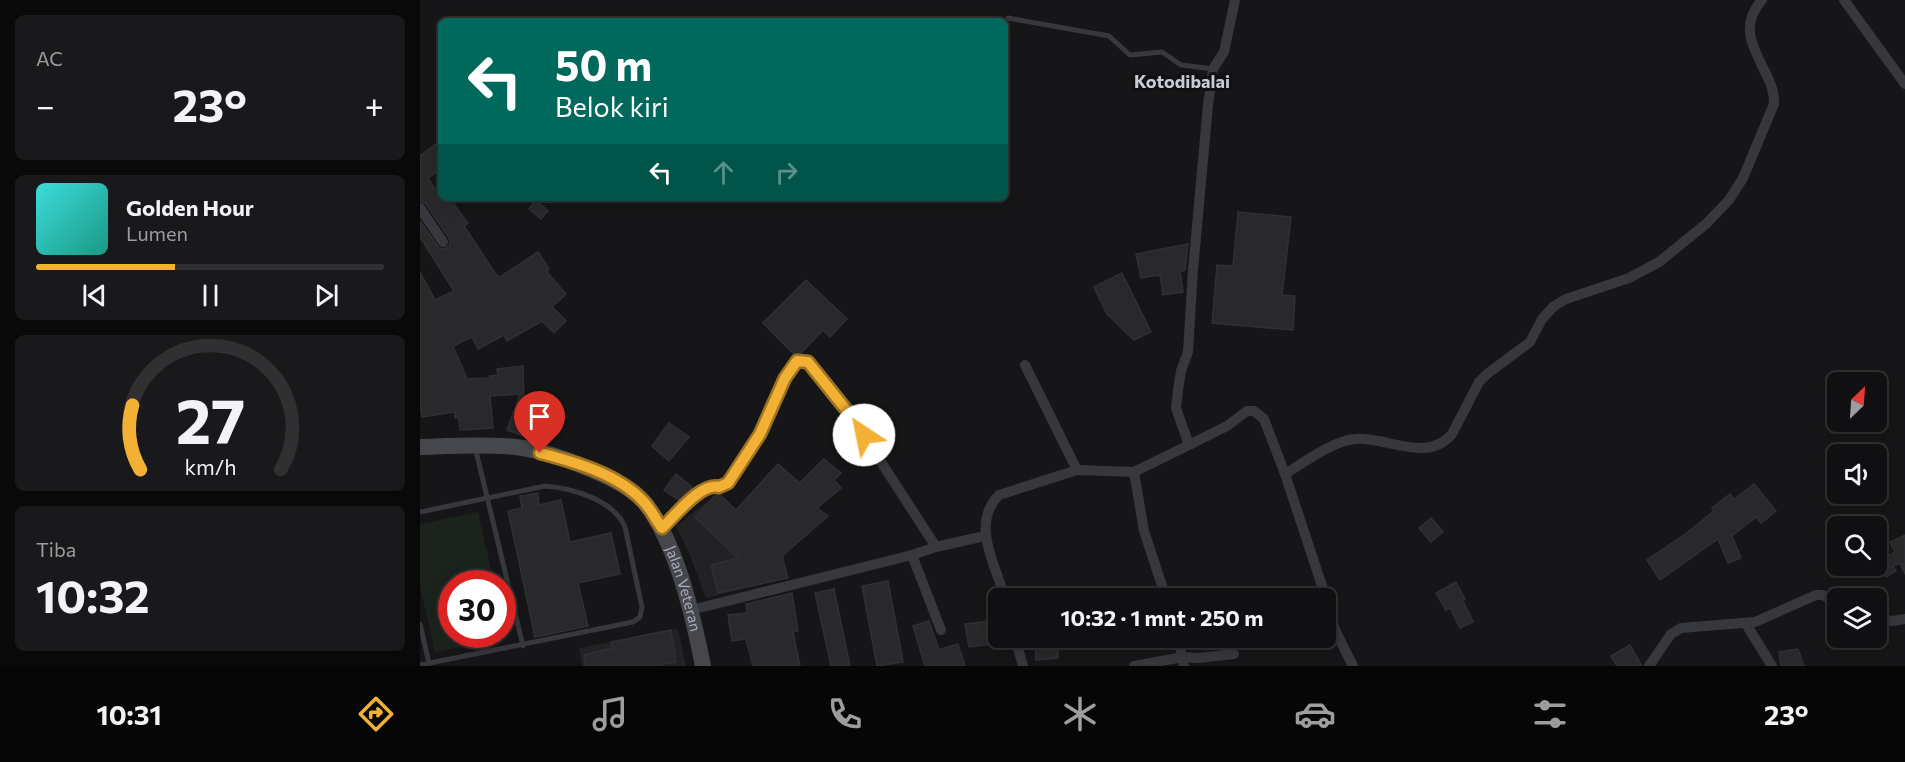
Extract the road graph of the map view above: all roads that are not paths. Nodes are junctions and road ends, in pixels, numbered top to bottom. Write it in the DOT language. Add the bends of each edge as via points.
graph roads {
  1 [pos="1235,0"];
  2 [pos="1762,0"];
  3 [pos="1844,0"];
  4 [pos="1008,18"];
  5 [pos="1213,69"];
  6 [pos="1905,84"];
  7 [pos="420,208"];
  8 [pos="443,242"];
  9 [pos="1025,365"];
  10 [pos="475,445"];
  11 [pos="1189,445"];
  12 [pos="420,447"];
  13 [pos="1077,470"];
  14 [pos="1134,472"];
  15 [pos="1285,474"];
  16 [pos="486,498"];
  17 [pos="420,512"];
  18 [pos="662,528"];
  19 [pos="985,537"];
  20 [pos="936,547"];
  21 [pos="912,555"];
  22 [pos="1002,588"];
  23 [pos="1163,588"];
  24 [pos="1322,588"];
  25 [pos="1827,597"];
  26 [pos="692,610"];
  27 [pos="1905,619"];
  28 [pos="1887,620"];
  29 [pos="420,624"];
  30 [pos="1746,624"];
  31 [pos="942,630"];
  32 [pos="1336,632"];
  33 [pos="523,646"];
  34 [pos="1018,648"];
  35 [pos="1234,654"];
  36 [pos="1184,661"];
  37 [pos="429,663"];
  38 [pos="420,665"];
  39 [pos="703,666"];
  40 [pos="1023,666"];
  41 [pos="1134,666"];
  42 [pos="1353,666"];
  43 [pos="1649,666"];
  44 [pos="1772,666"];
  1 -- 5 [label="street" via="1224,52"];
  2 -- 15 [label="street" via="1756,7 1750,34 1774,92 1773,104 1743,178 1706,224 1659,262 1629,278 1554,306 1530,342 1479,382 1446,441 1418,448 1348,440"];
  3 -- 6 [label="street"];
  4 -- 5 [label="lane" via="1109,36 1130,55 1162,52 1181,65"];
  5 -- 11 [label="street" via="1188,352 1176,408"];
  7 -- 8 [label="street"];
  9 -- 13 [label="street"];
  10 -- 12 [label="main road, Jalan Veteran"];
  10 -- 16 [label="lane"];
  10 -- 18 [label="main road, Jalan Veteran" via="518,448 597,472 644,501"];
  11 -- 14 [label="street"];
  11 -- 15 [label="street" via="1247,411 1254,411 1264,419"];
  13 -- 14 [label="street"];
  13 -- 19 [label="street" via="999,495 986,514"];
  14 -- 23 [label="street" via="1144,531"];
  15 -- 24 [label="street"];
  16 -- 17 [label="lane"];
  16 -- 33 [label="lane"];
  16 -- 33 [label="lane" via="545,486 565,487 610,507 625,527 642,607 640,617 633,622"];
  18 -- 20 [label="street" via="702,489 728,483 760,434 785,378 797,361 804,360 852,417"];
  18 -- 26 [label="main road, Jalan Veteran"];
  19 -- 20 [label="street"];
  19 -- 22 [label="street"];
  20 -- 21 [label="street"];
  21 -- 26 [label="street"];
  21 -- 31 [label="street"];
  25 -- 30 [label="street" via="1816,595"];
  26 -- 39 [label="main road, Jalan Veteran"];
  27 -- 28 [label="street"];
  29 -- 37 [label="lane"];
  30 -- 43 [label="street" via="1681,628 1671,634"];
  30 -- 44 [label="street"];
  32 -- 42 [label="street"];
  33 -- 37 [label="lane"];
  34 -- 40 [label="street"];
  35 -- 36 [label="street"];
  36 -- 41 [label="street"];
  37 -- 38 [label="lane"];
}
